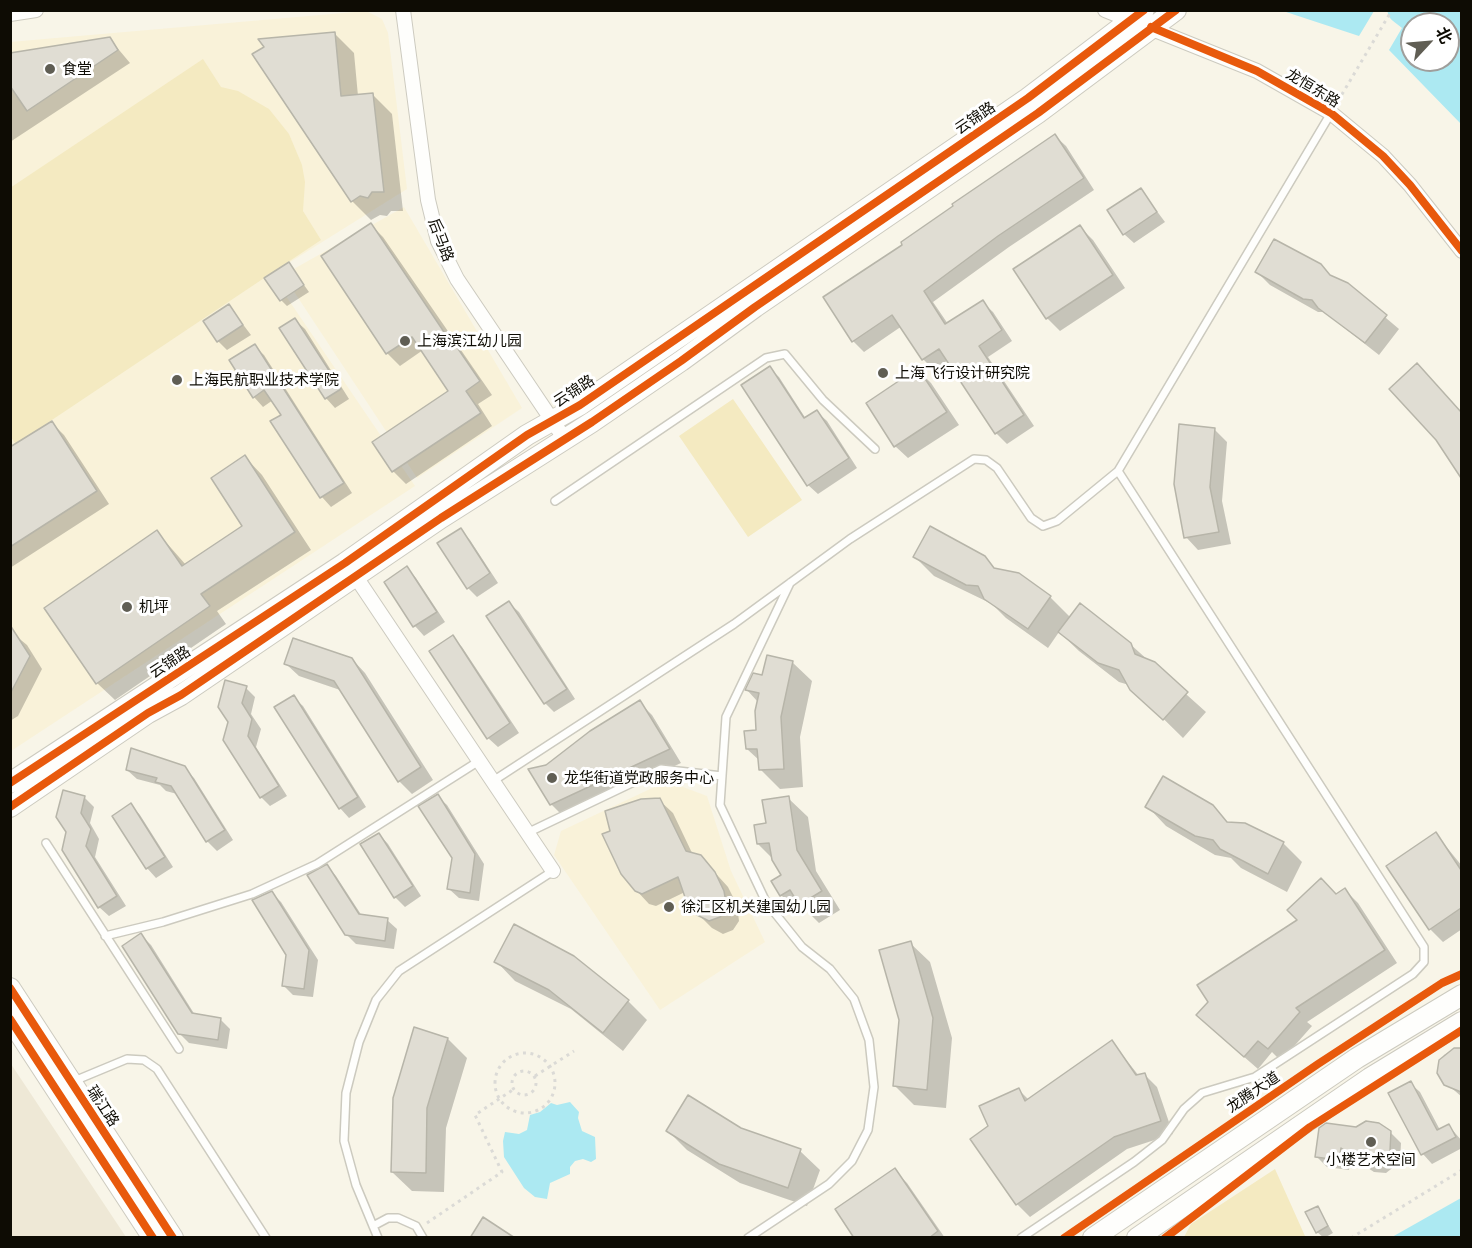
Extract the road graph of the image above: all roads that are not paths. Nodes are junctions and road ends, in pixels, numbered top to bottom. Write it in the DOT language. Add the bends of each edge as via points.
graph roads {
  1 [pos="36,10"];
  2 [pos="403,10"];
  3 [pos="1105,10"];
  4 [pos="1176,10"];
  5 [pos="10,14"];
  6 [pos="1142,19"];
  7 [pos="1330,113"];
  8 [pos="1461,251"];
  9 [pos="553,421"];
  10 [pos="564,438"];
  11 [pos="875,449"];
  12 [pos="1118,471"];
  13 [pos="555,501"];
  14 [pos="356,577"];
  15 [pos="791,581"];
  16 [pos="479,761"];
  17 [pos="722,776"];
  18 [pos="493,781"];
  19 [pos="10,783"];
  20 [pos="10,807"];
  21 [pos="527,832"];
  22 [pos="46,843"];
  23 [pos="553,871"];
  24 [pos="105,936"];
  25 [pos="10,988"];
  26 [pos="1459,995"];
  27 [pos="10,1019"];
  28 [pos="1461,1022"];
  29 [pos="179,1048"];
  30 [pos="72,1082"];
  31 [pos="373,1227"];
  32 [pos="153,1238"];
  33 [pos="173,1238"];
  34 [pos="266,1238"];
  35 [pos="378,1238"];
  36 [pos="423,1238"];
  37 [pos="748,1238"];
  38 [pos="1021,1238"];
  39 [pos="1093,1238"];
  40 [pos="1137,1238"];
  1 -- 5 [label="street"];
  2 -- 9 [label="street, 后马路" via="428,200 438,241 458,279"];
  3 -- 6 [label="street, 龙恒东路"];
  4 -- 6 [label="main road, 云锦路"];
  6 -- 7 [label="street, 龙恒东路" via="1257,71"];
  6 -- 9 [label="main road, 云锦路"];
  6 -- 10 [label="main road, 云锦路" via="1038,112"];
  7 -- 8 [label="street, 龙恒东路" via="1383,156"];
  7 -- 12 [label="lane"];
  9 -- 10 [label="street, 后马路"];
  9 -- 19 [label="main road, 云锦路"];
  10 -- 14 [label="main road, 云锦路"];
  11 -- 13 [label="lane" via="823,400 785,354 766,358"];
  12 -- 15 [label="lane" via="1057,521 1043,526 1030,518 997,468 986,460 974,459"];
  12 -- 38 [label="lane" via="1424,947 1424,962 1413,974 1255,1077 1202,1092 1184,1108 1162,1140 1141,1157"];
  14 -- 16 [label="street"];
  14 -- 20 [label="main road, 云锦路"];
  15 -- 17 [label="lane" via="726,717"];
  15 -- 18 [label="lane" via="734,624"];
  16 -- 18 [label="street"];
  16 -- 24 [label="lane" via="317,864 252,894"];
  17 -- 21 [label="lane" via="661,769"];
  17 -- 37 [label="lane" via="720,805 766,902 854,999 869,1040 874,1087 868,1130 852,1161 829,1184"];
  18 -- 21 [label="street"];
  21 -- 23 [label="street"];
  22 -- 24 [label="lane"];
  23 -- 31 [label="lane" via="399,971 376,1000 358,1042 346,1093 344,1141"];
  24 -- 29 [label="lane"];
  25 -- 30 [label="main road, 瑞江路"];
  26 -- 39 [label="main road, 龙腾大道" via="1357,1058"];
  27 -- 32 [label="main road, 瑞江路"];
  28 -- 40 [label="main road" via="1370,1078"];
  30 -- 33 [label="main road, 瑞江路"];
  30 -- 34 [label="lane" via="126,1059 144,1060 157,1069"];
  31 -- 35 [label="lane"];
  31 -- 36 [label="lane" via="388,1218 408,1220"];
}
